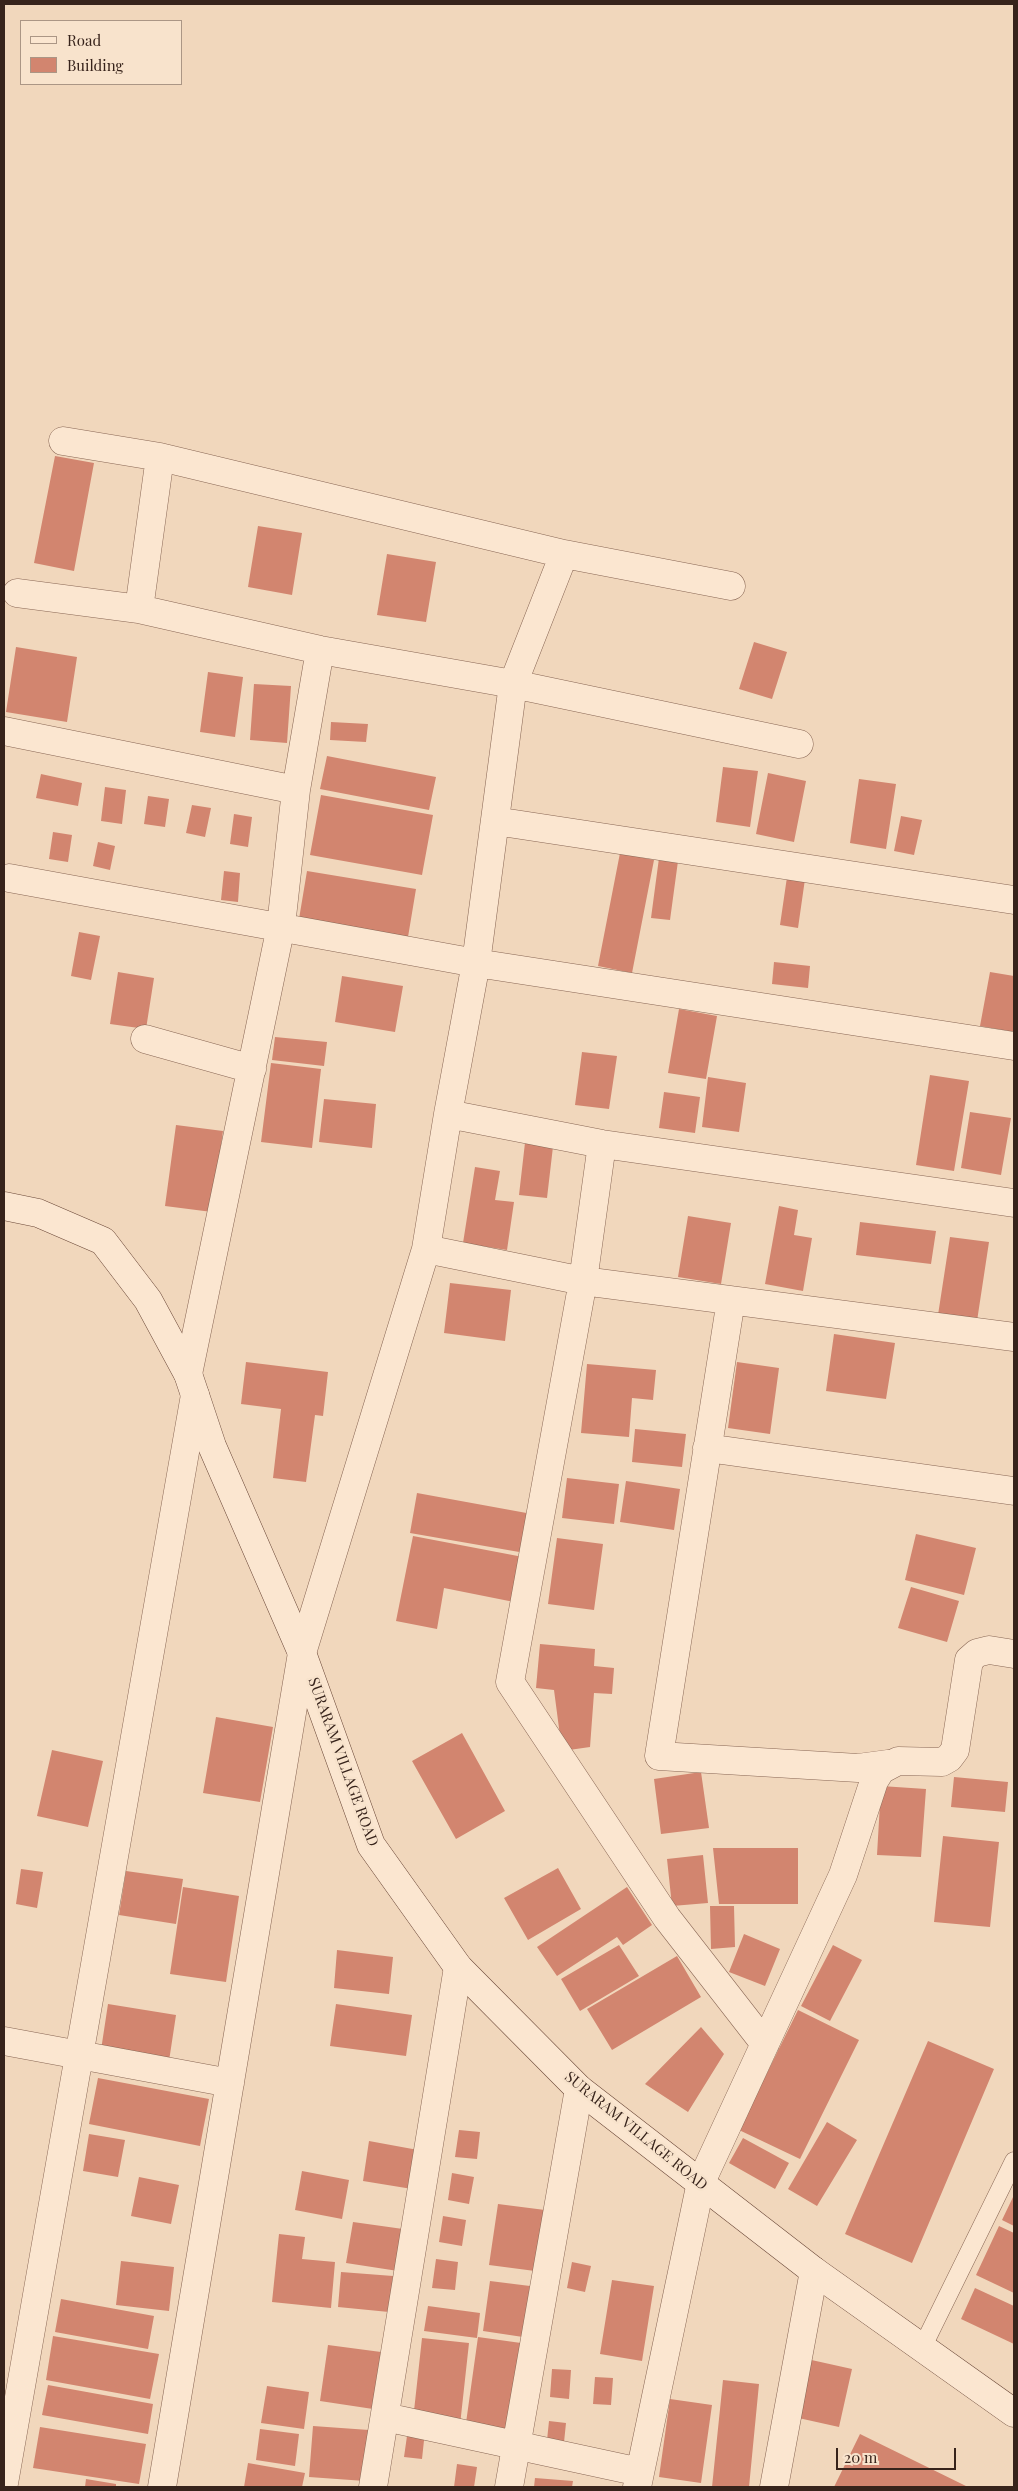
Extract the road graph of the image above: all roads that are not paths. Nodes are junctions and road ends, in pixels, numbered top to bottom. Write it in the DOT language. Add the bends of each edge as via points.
graph roads {
  1 [pos="63,441"];
  2 [pos="160,457"];
  3 [pos="564,554"];
  4 [pos="731,586"];
  5 [pos="17,593"];
  6 [pos="140,609"];
  7 [pos="320,650"];
  8 [pos="513,684"];
  9 [pos="4,731"];
  10 [pos="799,744"];
  11 [pos="296,790"];
  12 [pos="495,821"];
  13 [pos="9,878"];
  14 [pos="1014,900"];
  15 [pos="281,926"];
  16 [pos="476,963"];
  17 [pos="145,1039"];
  18 [pos="1014,1046"];
  19 [pos="252,1069"];
  20 [pos="448,1114"];
  21 [pos="602,1144"];
  22 [pos="1014,1203"];
  23 [pos="4,1206"];
  24 [pos="426,1249"];
  25 [pos="583,1281"];
  26 [pos="731,1300"];
  27 [pos="1014,1336"];
  28 [pos="192,1384"];
  29 [pos="707,1448"];
  30 [pos="1014,1491"];
  31 [pos="302,1652"];
  32 [pos="1014,1654"];
  33 [pos="888,1764"];
  34 [pos="458,1967"];
  35 [pos="4,2042"];
  36 [pos="765,2044"];
  37 [pos="79,2056"];
  38 [pos="230,2084"];
  39 [pos="579,2089"];
  40 [pos="1014,2161"];
  41 [pos="701,2182"];
  42 [pos="814,2270"];
  43 [pos="922,2348"];
  44 [pos="1014,2413"];
  45 [pos="385,2417"];
  46 [pos="516,2445"];
  47 [pos="638,2480"];
  48 [pos="4,2483"];
  49 [pos="162,2487"];
  50 [pos="373,2487"];
  51 [pos="509,2487"];
  52 [pos="774,2487"];
  1 -- 2 [label="street"];
  2 -- 3 [label="street"];
  2 -- 6 [label="street"];
  3 -- 4 [label="street"];
  3 -- 8 [label="street"];
  5 -- 6 [label="street"];
  6 -- 7 [label="street"];
  7 -- 8 [label="street"];
  7 -- 11 [label="street"];
  8 -- 10 [label="street"];
  8 -- 12 [label="street"];
  9 -- 11 [label="street"];
  11 -- 15 [label="street"];
  12 -- 14 [label="street"];
  12 -- 16 [label="street"];
  13 -- 15 [label="street"];
  15 -- 16 [label="street"];
  15 -- 19 [label="street"];
  16 -- 18 [label="street"];
  16 -- 20 [label="street"];
  17 -- 19 [label="street"];
  19 -- 28 [label="street"];
  20 -- 21 [label="street"];
  20 -- 24 [label="street"];
  21 -- 22 [label="street"];
  21 -- 25 [label="street"];
  23 -- 28 [label="street, SURARAM VILLAGE ROAD" via="38,1213 103,1241 148,1300"];
  24 -- 25 [label="street"];
  24 -- 31 [label="street"];
  25 -- 26 [label="street"];
  25 -- 36 [label="street" via="510,1682 667,1918"];
  26 -- 27 [label="street"];
  26 -- 29 [label="street"];
  28 -- 31 [label="street, SURARAM VILLAGE ROAD" via="212,1446"];
  28 -- 37 [label="street"];
  29 -- 30 [label="street"];
  29 -- 33 [label="street" via="659,1756 858,1768"];
  31 -- 34 [label="street, SURARAM VILLAGE ROAD" via="371,1845"];
  31 -- 38 [label="street"];
  32 -- 33 [label="street" via="988,1650 977,1652 970,1660 955,1750 949,1758 942,1762 898,1761"];
  33 -- 36 [label="street" via="874,1781 843,1875"];
  34 -- 39 [label="street, SURARAM VILLAGE ROAD"];
  34 -- 45 [label="street"];
  35 -- 37 [label="street"];
  36 -- 41 [label="street"];
  37 -- 38 [label="street"];
  37 -- 48 [label="street"];
  38 -- 49 [label="street"];
  39 -- 41 [label="street, SURARAM VILLAGE ROAD"];
  39 -- 46 [label="street"];
  40 -- 43 [label="lane"];
  41 -- 42 [label="street, SURARAM VILLAGE ROAD"];
  41 -- 47 [label="street"];
  42 -- 43 [label="street, SURARAM VILLAGE ROAD"];
  42 -- 52 [label="street"];
  43 -- 44 [label="street, SURARAM VILLAGE ROAD"];
  45 -- 46 [label="street"];
  45 -- 50 [label="street"];
  46 -- 47 [label="street"];
  46 -- 51 [label="street"];
}
